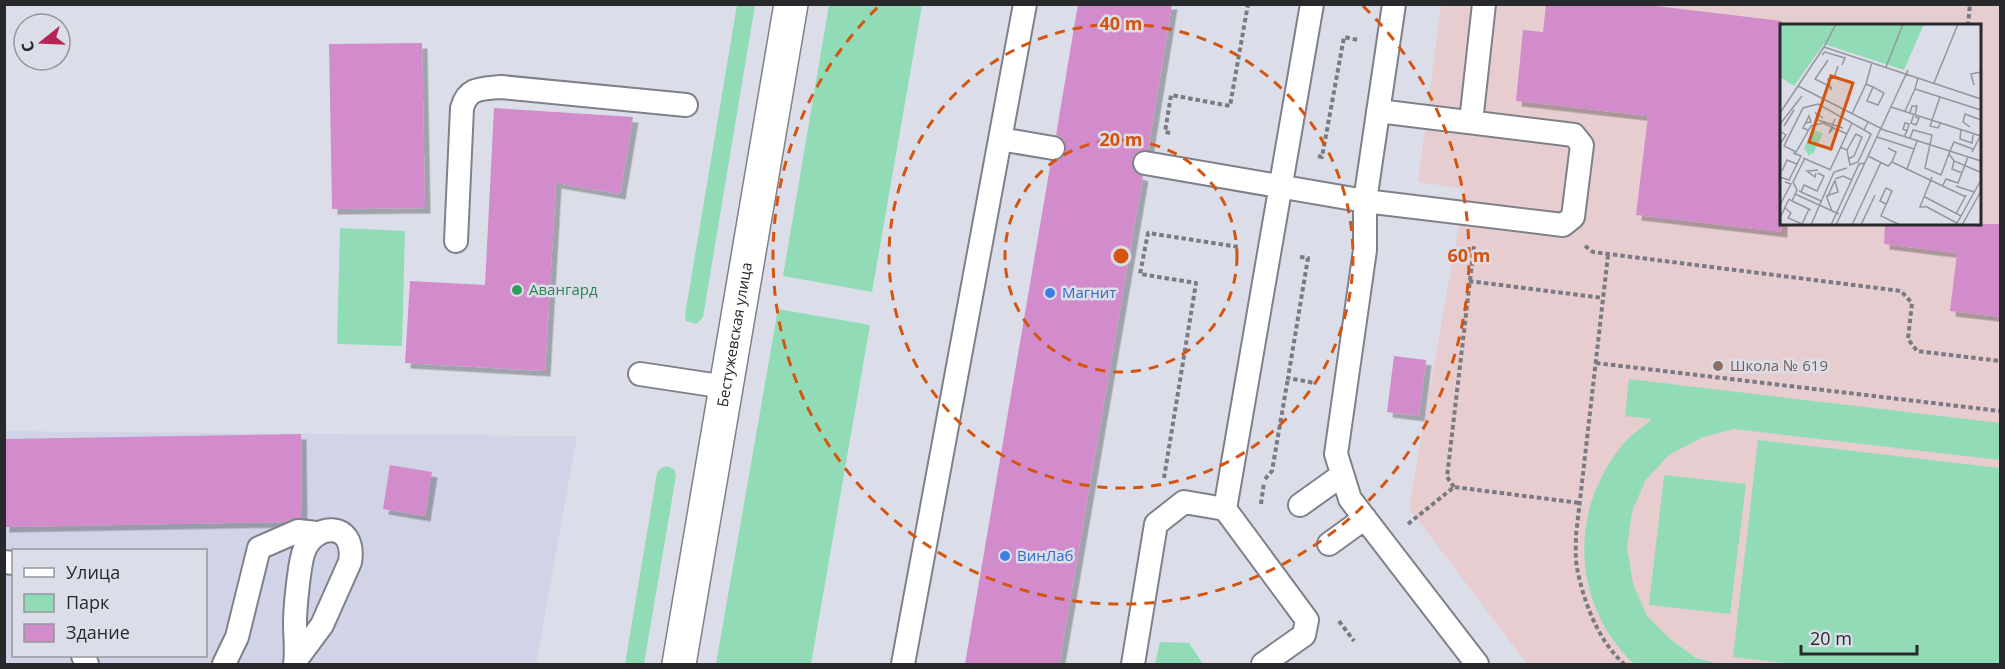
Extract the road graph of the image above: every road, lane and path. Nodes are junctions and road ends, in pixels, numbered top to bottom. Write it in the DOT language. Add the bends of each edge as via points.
graph roads {
  1 [pos="791,4"];
  2 [pos="1024,4"];
  3 [pos="1248,4"];
  4 [pos="1312,4"];
  5 [pos="1394,4"];
  6 [pos="1484,4"];
  7 [pos="1970,4"];
  8 [pos="1968,24"];
  9 [pos="1388,46"];
  10 [pos="686,105"];
  11 [pos="1378,111"];
  12 [pos="1471,123"];
  13 [pos="1165,132"];
  14 [pos="1000,139"];
  15 [pos="1053,148"];
  16 [pos="1312,155"];
  17 [pos="1145,163"];
  18 [pos="1281,186"];
  19 [pos="1365,201"];
  20 [pos="1477,215"];
  21 [pos="1563,225"];
  22 [pos="456,241"];
  23 [pos="1241,248"];
  24 [pos="1608,255"];
  25 [pos="1297,256"];
  26 [pos="1469,281"];
  27 [pos="1603,298"];
  28 [pos="2001,361"];
  29 [pos="1596,363"];
  30 [pos="640,374"];
  31 [pos="1288,378"];
  32 [pos="726,387"];
  33 [pos="1346,388"];
  34 [pos="2001,411"];
  35 [pos="1261,470"];
  36 [pos="1342,475"];
  37 [pos="1265,479"];
  38 [pos="1454,487"];
  39 [pos="1580,503"];
  40 [pos="1300,505"];
  41 [pos="1225,509"];
  42 [pos="1260,513"];
  43 [pos="1365,518"];
  44 [pos="1156,524"];
  45 [pos="317,533"];
  46 [pos="1383,542"];
  47 [pos="1329,544"];
  48 [pos="1332,612"];
  49 [pos="1354,641"];
  50 [pos="296,662"];
  51 [pos="224,664"];
  52 [pos="679,664"];
  53 [pos="903,664"];
  54 [pos="1133,664"];
  55 [pos="1263,664"];
  56 [pos="1477,664"];
  57 [pos="1624,664"];
  1 -- 32 [label="street, Бестужевская улица"];
  2 -- 14 [label="lane"];
  3 -- 13 [label="path" via="1230,106 1171,95"];
  4 -- 18 [label="lane"];
  5 -- 9 [label="lane"];
  6 -- 12 [label="lane"];
  7 -- 8 [label="path"];
  9 -- 11 [label="lane"];
  9 -- 16 [label="path" via="1344,37 1322,157"];
  10 -- 22 [label="lane" via="501,87 474,90 465,97 462,108"];
  11 -- 12 [label="lane"];
  11 -- 19 [label="lane"];
  12 -- 21 [label="lane" via="1574,135 1582,145 1577,187 1573,217"];
  14 -- 15 [label="lane"];
  14 -- 53 [label="lane"];
  17 -- 18 [label="lane"];
  18 -- 19 [label="lane"];
  18 -- 41 [label="lane"];
  19 -- 20 [label="lane"];
  19 -- 33 [label="lane" via="1365,250"];
  20 -- 21 [label="lane"];
  20 -- 26 [label="path"];
  21 -- 24 [label="path" via="1593,252"];
  23 -- 44 [label="path" via="1148,232 1140,274 1196,283"];
  24 -- 27 [label="path"];
  24 -- 28 [label="path" via="1901,291 1912,303 1908,339 1917,351"];
  25 -- 31 [label="path" via="1308,258"];
  26 -- 27 [label="path"];
  26 -- 38 [label="path" via="1447,477"];
  27 -- 29 [label="path"];
  29 -- 34 [label="path"];
  29 -- 39 [label="path"];
  30 -- 32 [label="lane"];
  31 -- 33 [label="path"];
  31 -- 37 [label="path" via="1272,471"];
  32 -- 52 [label="street, Бестужевская улица"];
  33 -- 36 [label="lane" via="1336,454"];
  35 -- 37 [label="path"];
  36 -- 40 [label="lane"];
  36 -- 43 [label="lane" via="1350,499"];
  37 -- 42 [label="path"];
  38 -- 39 [label="path"];
  38 -- 46 [label="path"];
  39 -- 57 [label="path" via="1576,566 1589,612 1613,654"];
  41 -- 44 [label="lane" via="1184,502"];
  41 -- 55 [label="lane" via="1307,620 1304,635"];
  43 -- 46 [label="lane"];
  43 -- 47 [label="lane"];
  44 -- 54 [label="lane"];
  45 -- 50 [label="lane" via="303,554 295,619"];
  45 -- 50 [label="lane" via="341,532 349,539 352,550 322,625"];
  45 -- 51 [label="lane" via="298,531 259,548 237,637"];
  46 -- 56 [label="lane"];
  48 -- 49 [label="path"];
}
